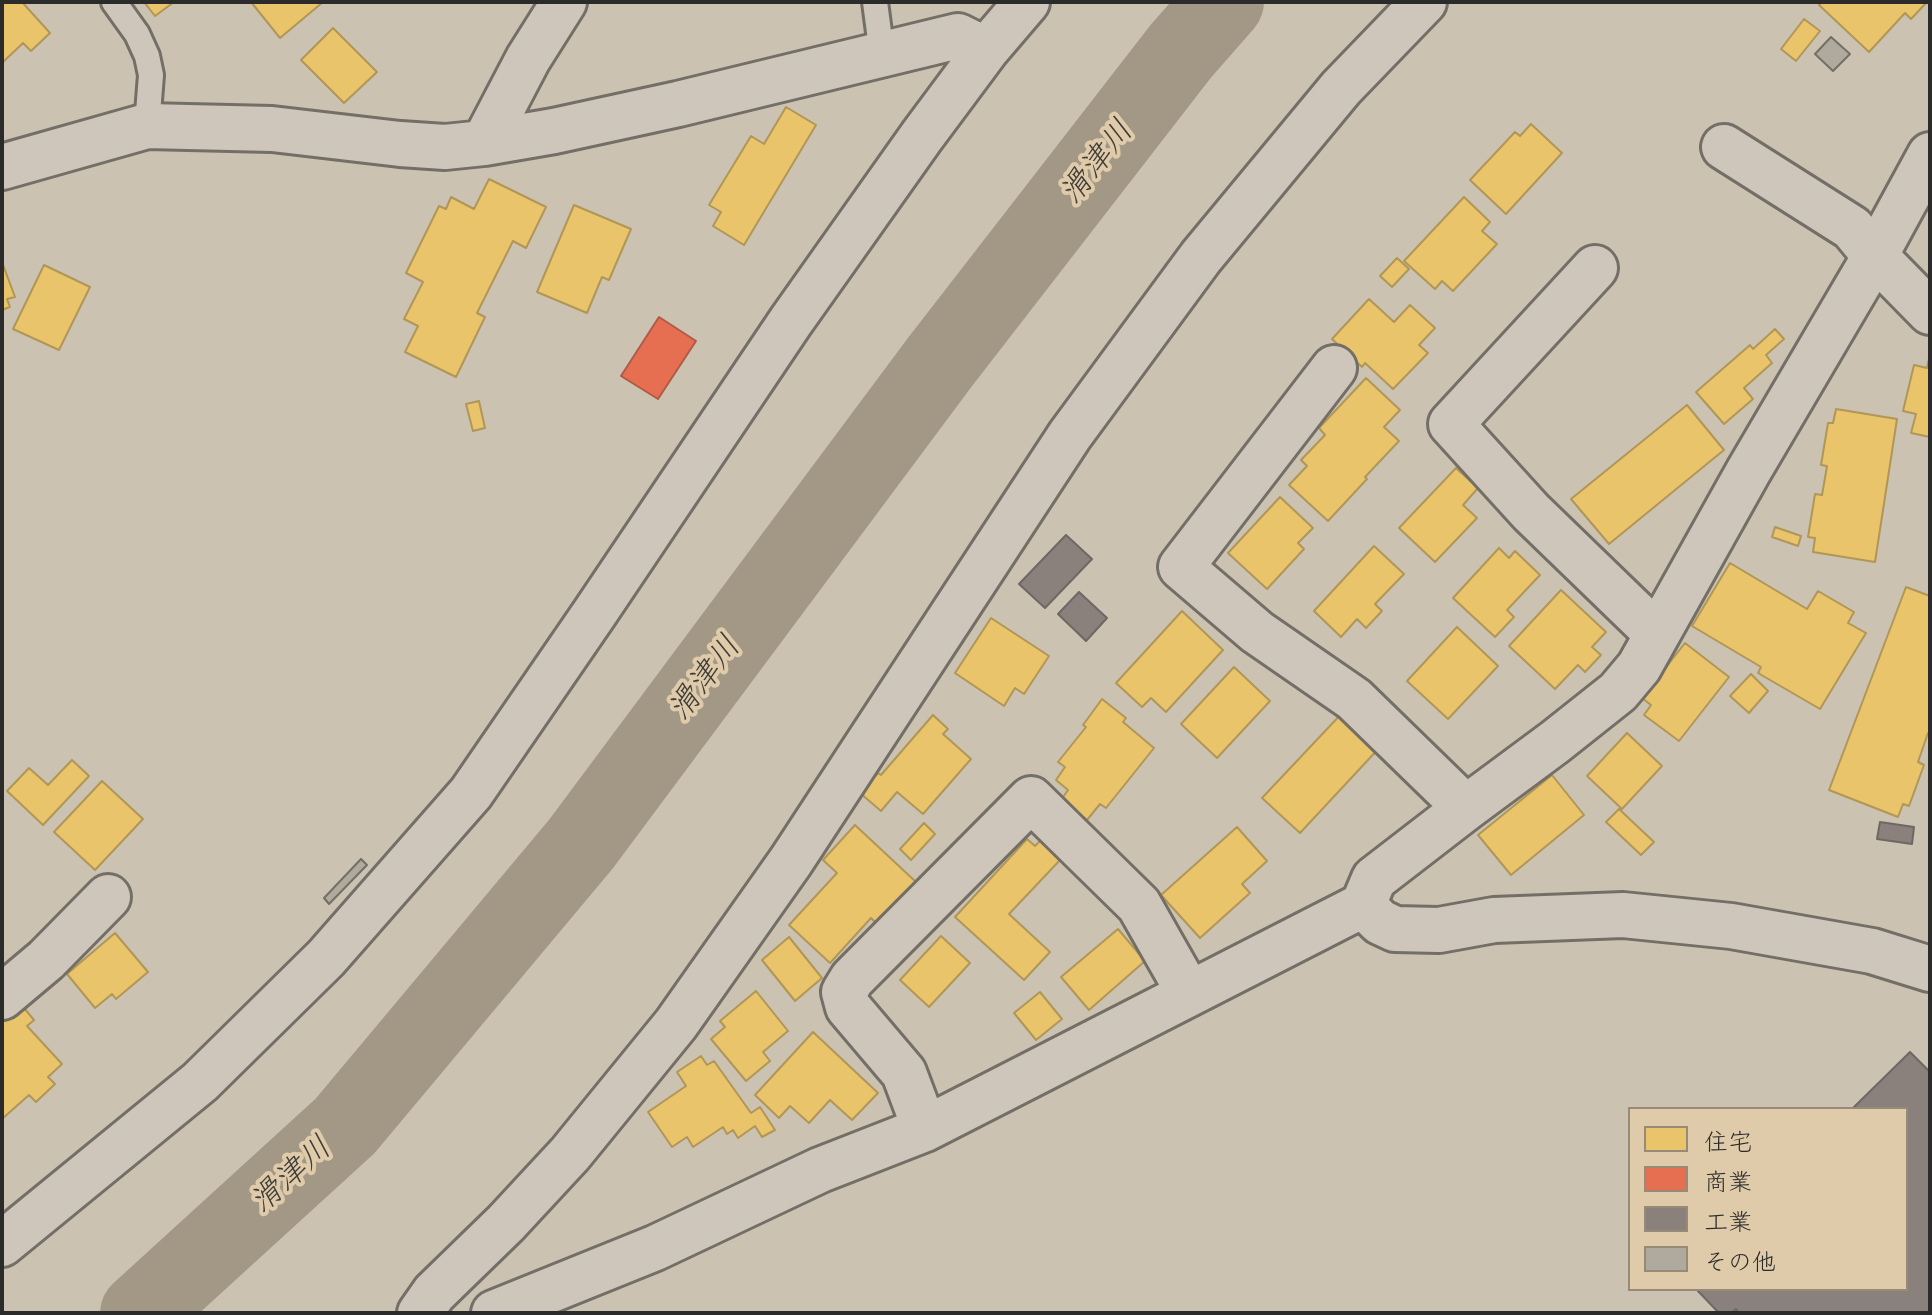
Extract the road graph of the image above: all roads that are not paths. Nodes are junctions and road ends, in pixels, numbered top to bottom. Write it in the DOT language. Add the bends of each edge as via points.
graph roads {
  1 [pos="114,2"];
  2 [pos="564,2"];
  3 [pos="875,2"];
  4 [pos="1027,2"];
  5 [pos="1424,2"];
  6 [pos="986,50"];
  7 [pos="882,55"];
  8 [pos="147,126"];
  9 [pos="484,143"];
  10 [pos="1724,147"];
  11 [pos="1930,155"];
  12 [pos="2,167"];
  13 [pos="1875,256"];
  14 [pos="1595,268"];
  15 [pos="1930,312"];
  16 [pos="1334,368"];
  17 [pos="1657,634"];
  18 [pos="1466,808"];
  19 [pos="108,897"];
  20 [pos="1363,905"];
  21 [pos="1930,969"];
  22 [pos="1189,993"];
  23 [pos="2,997"];
  24 [pos="925,1129"];
  25 [pos="2,1244"];
  26 [pos="420,1313"];
  27 [pos="494,1313"];
  1 -- 8 [label="lane" via="147,56"];
  2 -- 9 [label="street"];
  3 -- 7 [label="lane"];
  4 -- 6 [label="street"];
  5 -- 26 [label="street" via="1341,88 1201,257 1070,435 791,861 676,1024 570,1154"];
  6 -- 7 [label="street" via="958,36"];
  6 -- 25 [label="street" via="791,321 471,793 326,958 200,1082"];
  7 -- 9 [label="street"];
  8 -- 9 [label="street" via="272,129 445,147"];
  8 -- 12 [label="street"];
  10 -- 13 [label="street" via="1852,228"];
  11 -- 13 [label="street"];
  13 -- 15 [label="street"];
  13 -- 17 [label="street"];
  14 -- 17 [label="street" via="1451,424 1531,512"];
  16 -- 18 [label="street" via="1181,567 1257,632 1354,699"];
  17 -- 18 [label="street" via="1618,692"];
  18 -- 20 [label="street" via="1374,879"];
  19 -- 23 [label="street"];
  20 -- 21 [label="street" via="1395,929 1623,915 1731,926 1872,951"];
  20 -- 22 [label="street"];
  22 -- 24 [label="street"];
  22 -- 24 [label="street" via="1139,905 1031,799 844,992 848,1007 904,1073"];
  24 -- 27 [label="street"];
}
